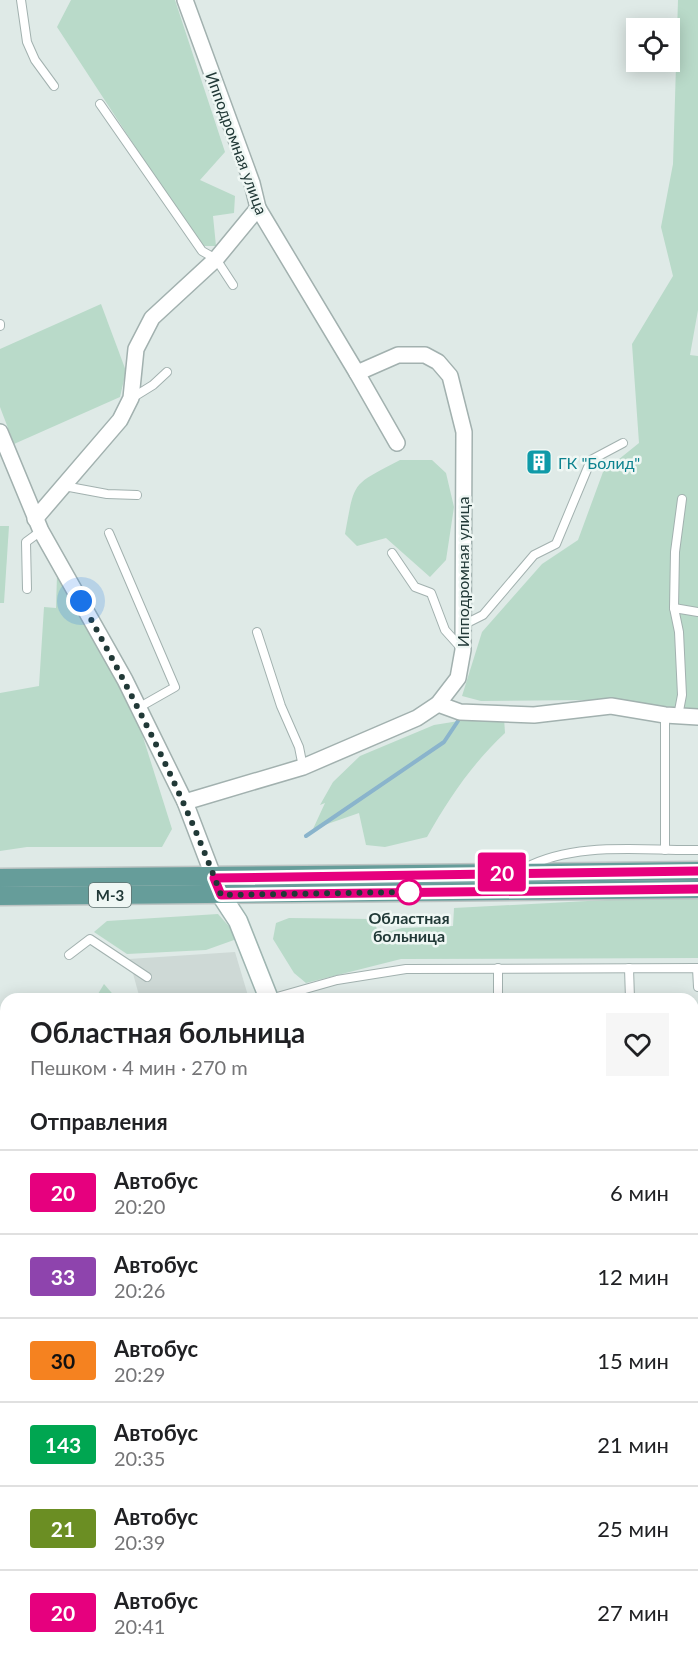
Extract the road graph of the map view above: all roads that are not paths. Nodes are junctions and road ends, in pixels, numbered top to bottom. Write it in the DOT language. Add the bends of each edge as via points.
graph roads {
  1 [pos="21,0"];
  2 [pos="185,0"];
  3 [pos="54,86"];
  4 [pos="100,104"];
  5 [pos="258,208"];
  6 [pos="216,259"];
  7 [pos="233,285"];
  8 [pos="167,372"];
  9 [pos="357,373"];
  10 [pos="130,398"];
  11 [pos="0,432"];
  12 [pos="397,443"];
  13 [pos="623,443"];
  14 [pos="64,486"];
  15 [pos="136,495"];
  16 [pos="682,499"];
  17 [pos="38,525"];
  18 [pos="109,533"];
  19 [pos="392,553"];
  20 [pos="27,589"];
  21 [pos="674,608"];
  22 [pos="698,612"];
  23 [pos="463,625"];
  24 [pos="257,632"];
  25 [pos="463,650"];
  26 [pos="438,704"];
  27 [pos="138,708"];
  28 [pos="671,716"];
  29 [pos="698,717"];
  30 [pos="303,767"];
  31 [pos="185,802"];
  32 [pos="665,850"];
  33 [pos="698,850"];
  34 [pos="698,871"];
  35 [pos="517,873"];
  36 [pos="0,878"];
  37 [pos="214,878"];
  38 [pos="698,889"];
  39 [pos="221,895"];
  40 [pos="0,896"];
  41 [pos="69,955"];
  42 [pos="498,968"];
  43 [pos="629,968"];
  44 [pos="147,977"];
  45 [pos="698,987"];
  46 [pos="267,993"];
  47 [pos="290,993"];
  48 [pos="498,993"];
  49 [pos="630,993"];
  1 -- 3 [label="lane" via="27,42"];
  2 -- 5 [label="street, Ипподромная улица"];
  4 -- 6 [label="lane" via="202,251"];
  5 -- 6 [label="street"];
  5 -- 9 [label="street, Ипподромная улица"];
  6 -- 7 [label="lane"];
  6 -- 10 [label="street" via="152,318 136,349"];
  8 -- 10 [label="lane"];
  9 -- 12 [label="street, Ипподромная улица"];
  9 -- 23 [label="street, Ипподромная улица" via="398,355 425,355 438,362 450,376 464,432"];
  10 -- 14 [label="street" via="120,420"];
  11 -- 17 [label="street"];
  13 -- 23 [label="lane" via="591,460 556,543 534,555 483,615"];
  14 -- 15 [label="lane"];
  14 -- 17 [label="street"];
  16 -- 21 [label="lane" via="675,552"];
  17 -- 20 [label="lane" via="26,542"];
  17 -- 27 [label="street"];
  18 -- 27 [label="lane" via="175,687"];
  19 -- 25 [label="lane" via="415,586 431,593 445,630"];
  21 -- 22 [label="lane"];
  21 -- 28 [label="lane" via="682,695"];
  23 -- 25 [label="street, Ипподромная улица"];
  24 -- 30 [label="lane" via="281,706 300,747"];
  25 -- 26 [label="street, Ипподромная улица" via="458,678"];
  26 -- 28 [label="street" via="460,712 534,715 611,706"];
  26 -- 30 [label="street, Ипподромная улица" via="417,718"];
  27 -- 31 [label="street"];
  28 -- 29 [label="street"];
  28 -- 32 [label="lane"];
  30 -- 31 [label="street, Ипподромная улица"];
  31 -- 37 [label="street"];
  32 -- 33 [label="lane"];
  32 -- 35 [label="lane" via="586,851 540,860"];
  34 -- 35 [label="main road, М-3"];
  35 -- 37 [label="main road, М-3"];
  36 -- 37 [label="main road, М-3"];
  37 -- 39 [label="street"];
  38 -- 39 [label="main road, М-3"];
  39 -- 40 [label="main road, М-3"];
  39 -- 46 [label="street" via="238,921"];
  41 -- 44 [label="lane" via="90,939"];
  42 -- 43 [label="lane"];
  42 -- 47 [label="lane" via="387,971"];
  42 -- 48 [label="lane"];
  43 -- 45 [label="lane" via="697,968"];
  43 -- 49 [label="lane"];
}
